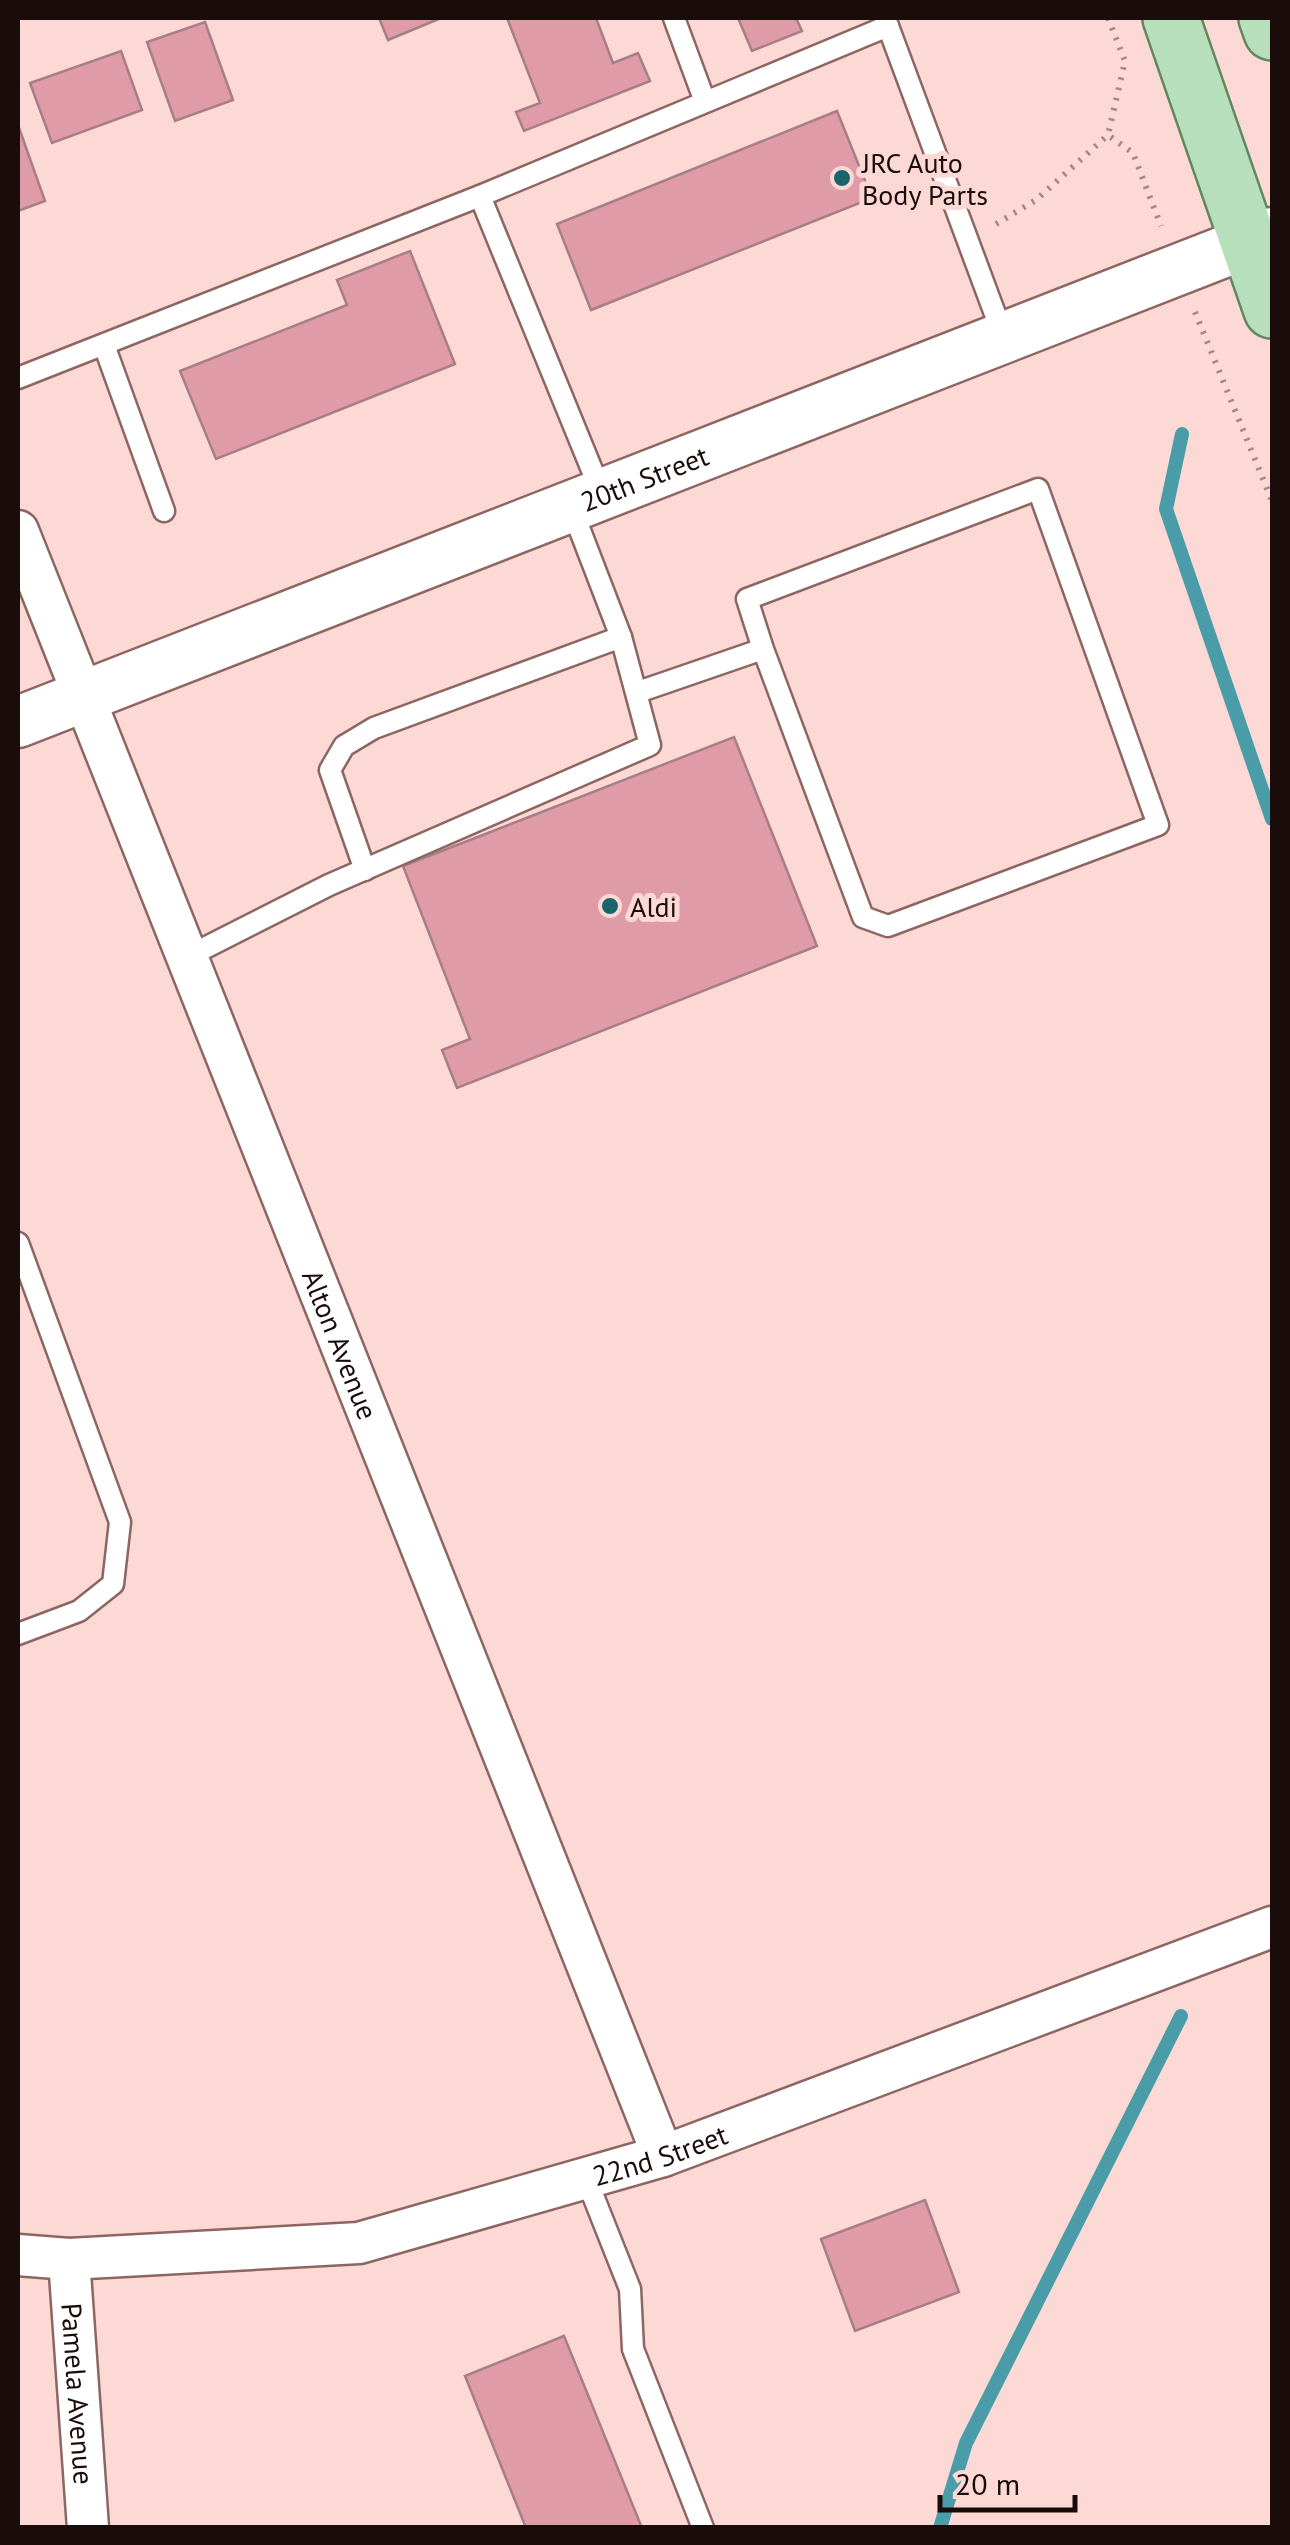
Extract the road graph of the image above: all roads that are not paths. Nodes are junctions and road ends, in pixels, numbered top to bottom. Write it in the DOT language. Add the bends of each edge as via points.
graph roads {
  1 [pos="674,18"];
  2 [pos="1172,18"];
  3 [pos="1267,18"];
  4 [pos="886,22"];
  5 [pos="1272,32"];
  6 [pos="704,99"];
  7 [pos="480,196"];
  8 [pos="1260,238"];
  9 [pos="1272,310"];
  10 [pos="1004,338"];
  11 [pos="104,345"];
  12 [pos="18,378"];
  13 [pos="586,500"];
  14 [pos="164,511"];
  15 [pos="18,530"];
  16 [pos="621,637"];
  17 [pos="763,649"];
  18 [pos="638,692"];
  19 [pos="81,697"];
  20 [pos="18,722"];
  21 [pos="364,870"];
  22 [pos="185,958"];
  23 [pos="18,1243"];
  24 [pos="18,1634"];
  25 [pos="1272,1927"];
  26 [pos="663,2156"];
  27 [pos="586,2178"];
  28 [pos="18,2256"];
  29 [pos="69,2259"];
  30 [pos="88,2528"];
  31 [pos="703,2528"];
  1 -- 6 [label="lane"];
  2 -- 8 [label="main road"];
  3 -- 5 [label="main road"];
  4 -- 6 [label="lane"];
  4 -- 10 [label="lane"];
  6 -- 7 [label="lane"];
  7 -- 11 [label="lane"];
  7 -- 13 [label="lane"];
  8 -- 9 [label="main road"];
  8 -- 10 [label="street, 20th Street"];
  10 -- 13 [label="street, 20th Street"];
  11 -- 12 [label="lane"];
  11 -- 14 [label="lane"];
  13 -- 16 [label="lane"];
  13 -- 19 [label="street, 20th Street"];
  15 -- 19 [label="street, Alton Avenue"];
  16 -- 18 [label="lane"];
  16 -- 21 [label="lane" via="374,728 344,746 330,770"];
  17 -- 17 [label="lane" via="747,599 1038,489 1158,825 888,926 863,917"];
  17 -- 18 [label="lane"];
  18 -- 21 [label="lane" via="650,745"];
  19 -- 20 [label="street, 20th Street"];
  19 -- 22 [label="street, Alton Avenue"];
  21 -- 22 [label="lane"];
  22 -- 26 [label="street, Alton Avenue"];
  23 -- 24 [label="lane" via="120,1522 113,1584 79,1611"];
  25 -- 26 [label="street, 22nd Street"];
  26 -- 27 [label="street, 22nd Street"];
  27 -- 29 [label="street, 22nd Street" via="359,2243"];
  27 -- 31 [label="lane" via="630,2289 632,2349"];
  28 -- 29 [label="street, 22nd Street"];
  29 -- 30 [label="street, Pamela Avenue"];
}
